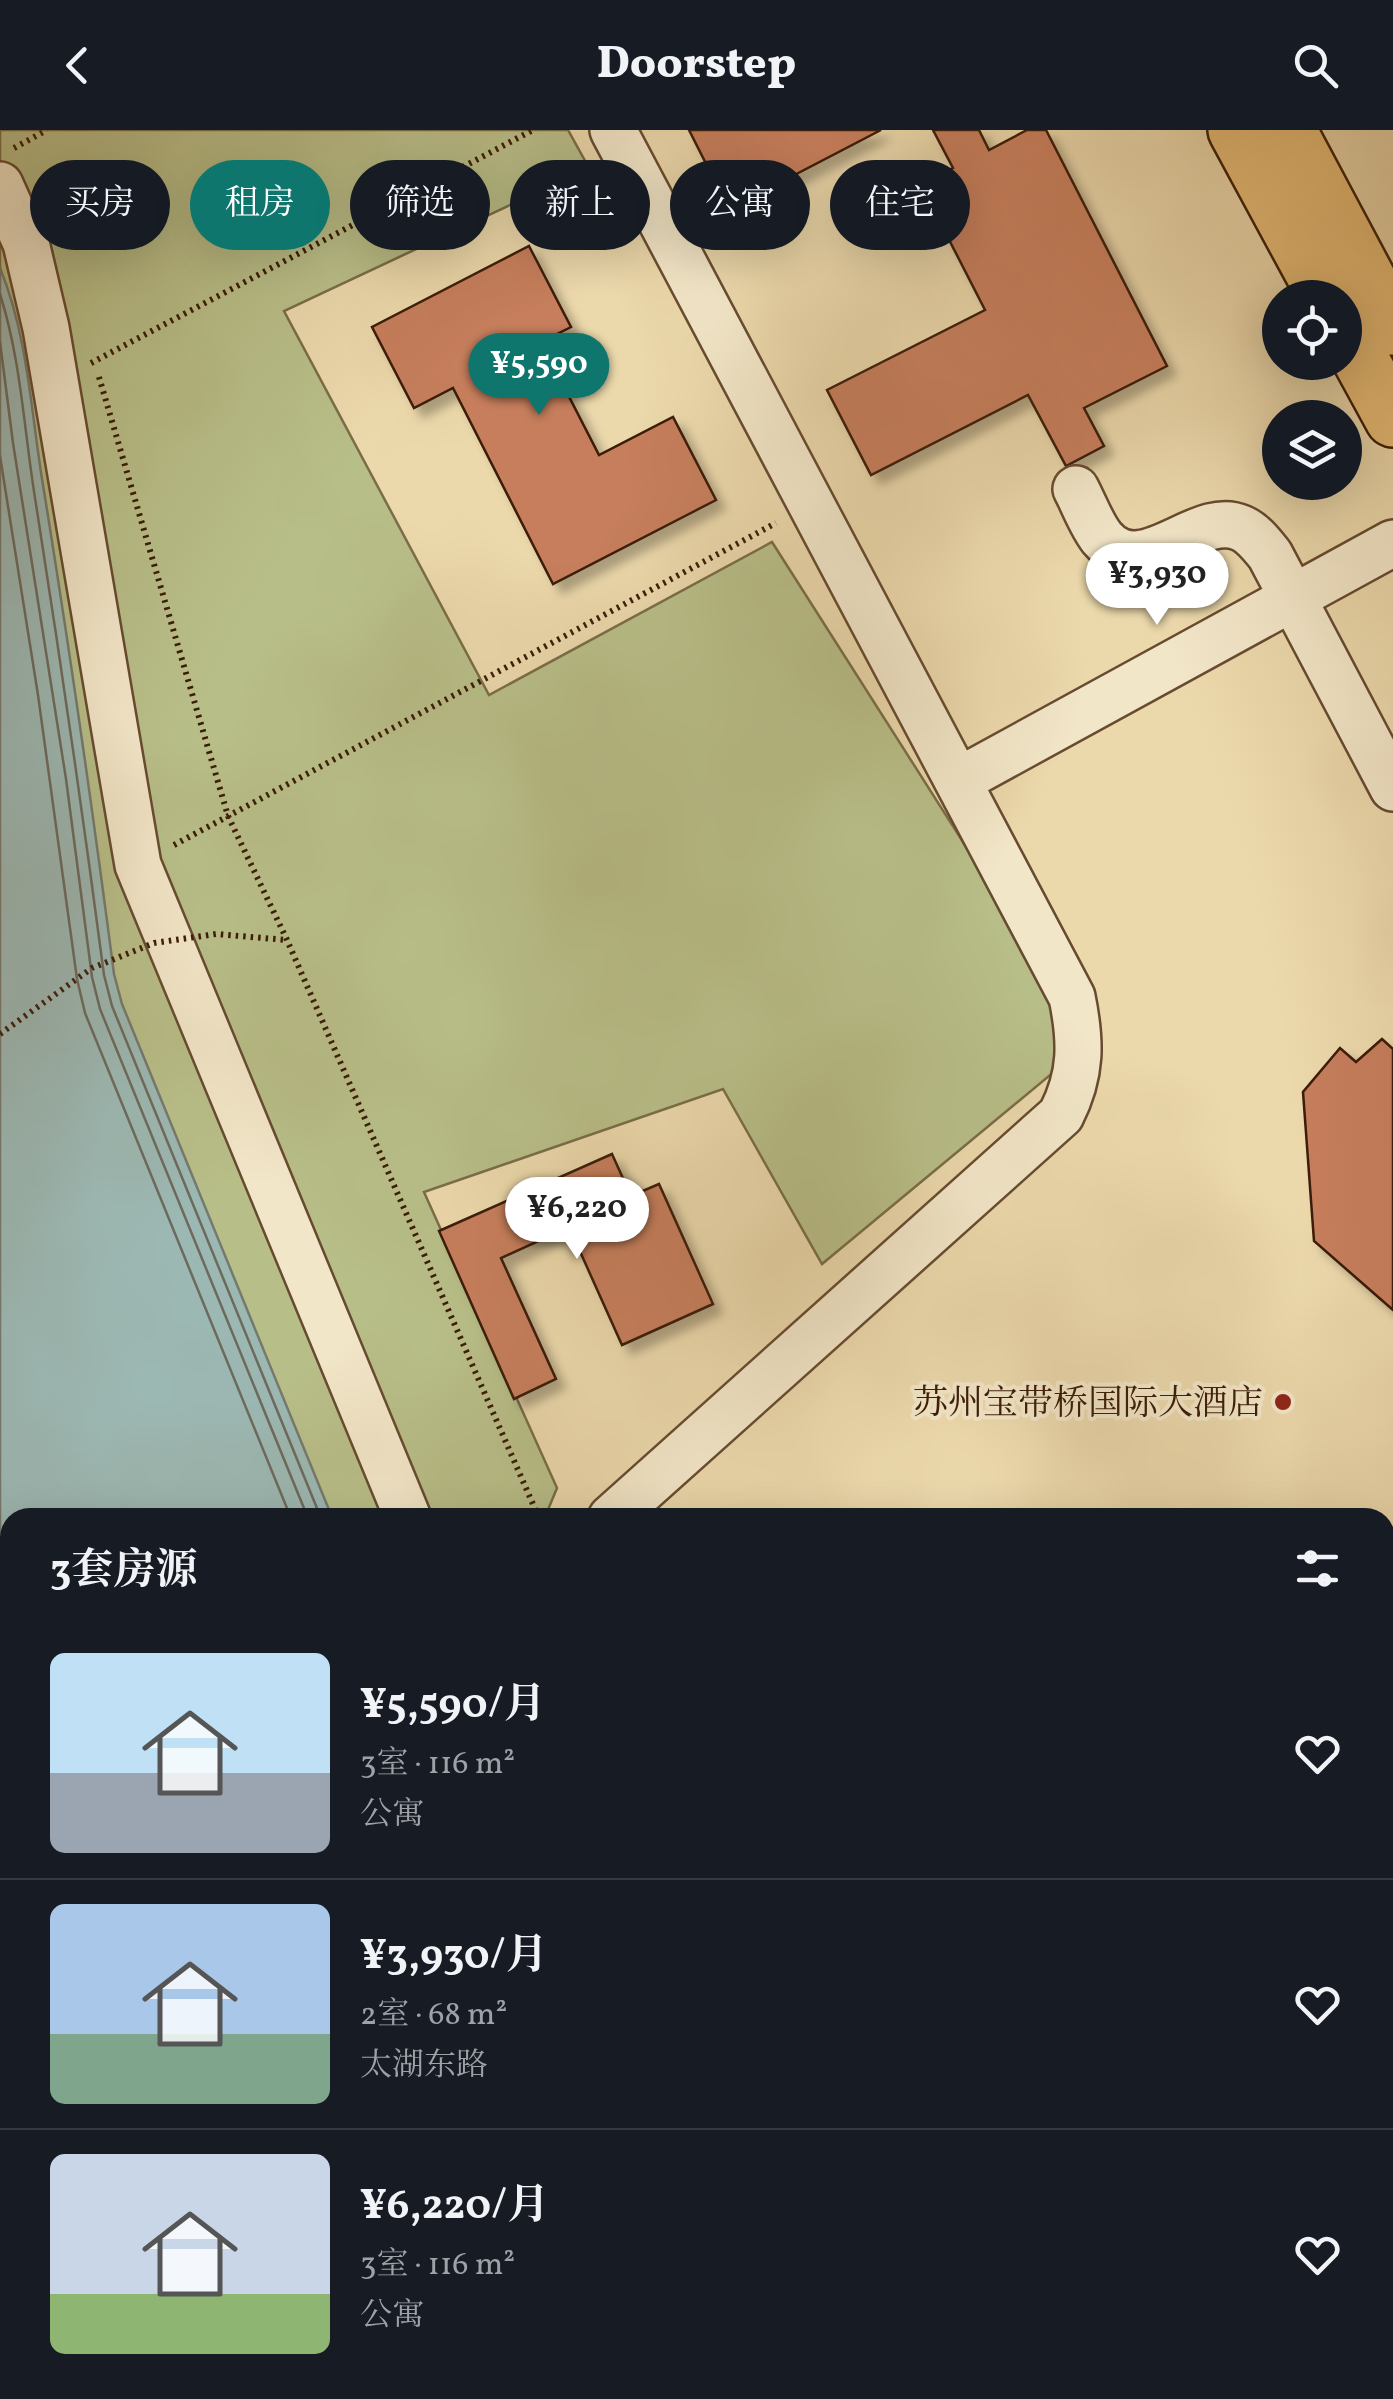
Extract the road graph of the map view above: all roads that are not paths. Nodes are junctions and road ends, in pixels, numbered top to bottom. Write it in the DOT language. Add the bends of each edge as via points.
graph roads {
  1 [pos="613,130"];
  2 [pos="1236,130"];
  3 [pos="1288,130"];
  4 [pos="0,185"];
  5 [pos="1317,280"];
  6 [pos="1393,327"];
  7 [pos="1362,362"];
  8 [pos="1393,419"];
  9 [pos="1076,489"];
  10 [pos="1393,543"];
  11 [pos="1292,597"];
  12 [pos="958,781"];
  13 [pos="1393,788"];
  14 [pos="404,1508"];
  15 [pos="622,1508"];
  1 -- 12 [label="street"];
  2 -- 5 [label="main road"];
  3 -- 6 [label="main road"];
  4 -- 14 [label="street" via="26,243 43,314 138,865"];
  7 -- 8 [label="main road"];
  9 -- 11 [label="street" via="1102,538 1119,551 1143,554 1218,524 1240,527 1270,554"];
  10 -- 11 [label="street"];
  11 -- 12 [label="street"];
  11 -- 13 [label="street"];
  12 -- 15 [label="street" via="1072,997 1078,1068 1073,1092 1061,1115"];
}
